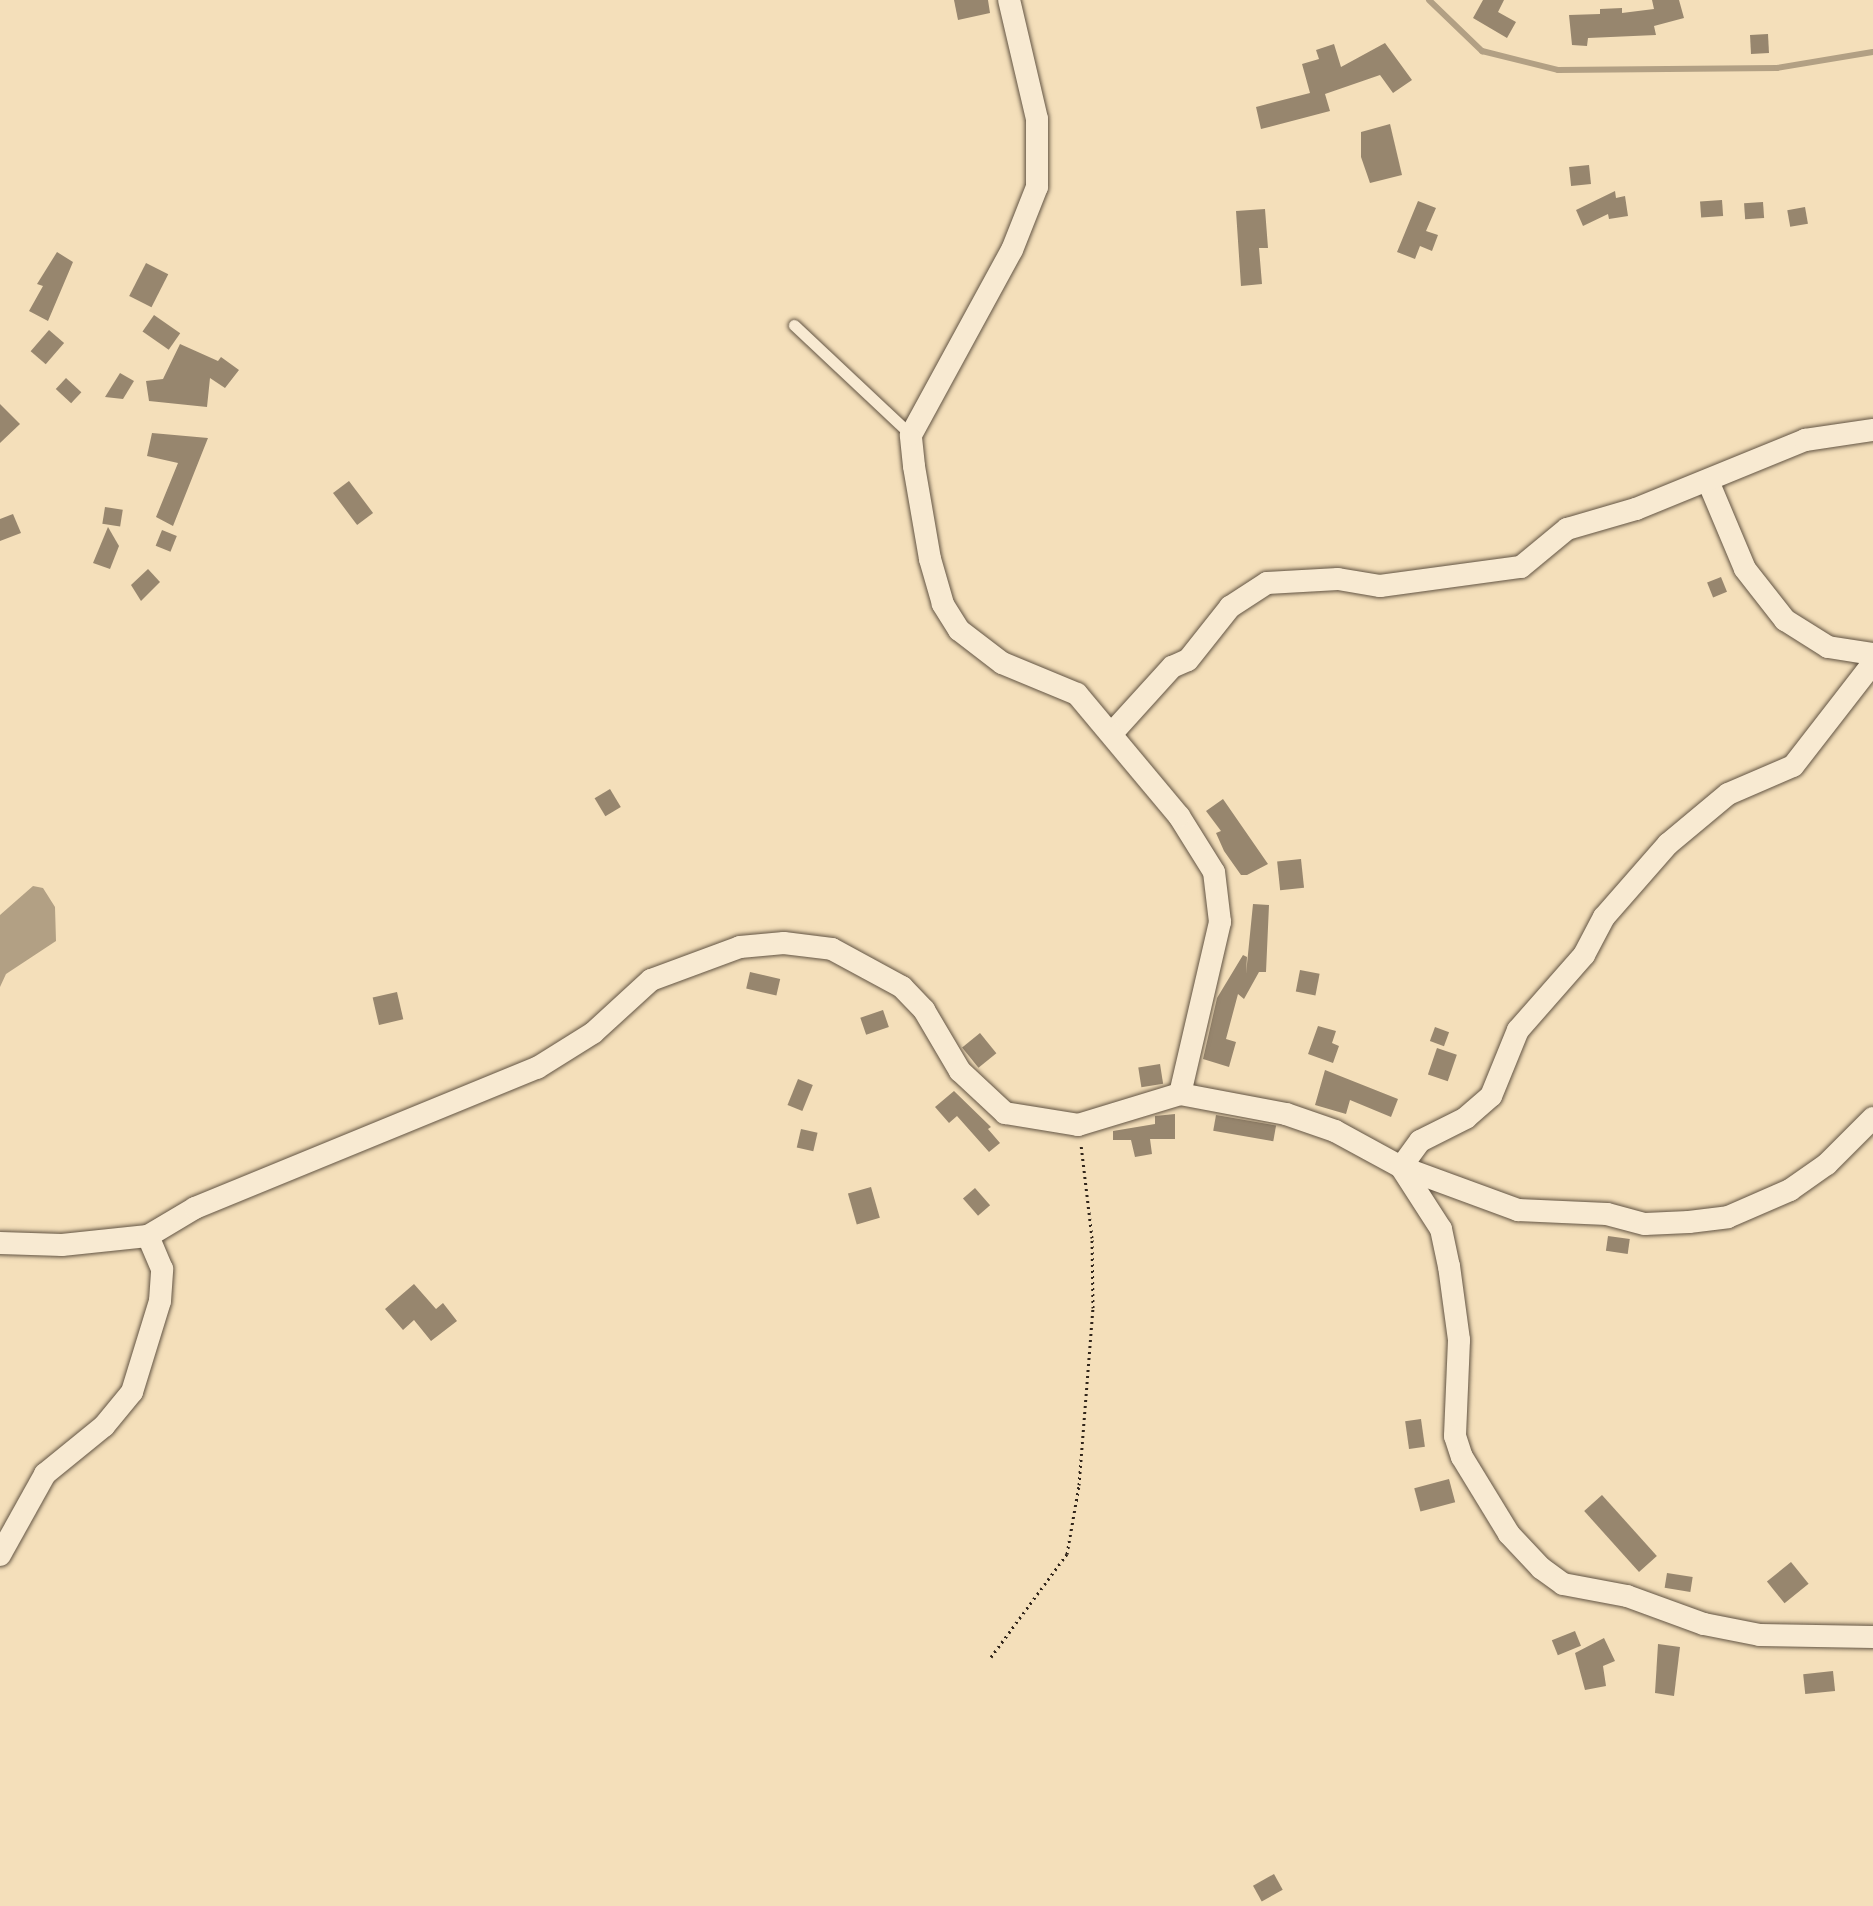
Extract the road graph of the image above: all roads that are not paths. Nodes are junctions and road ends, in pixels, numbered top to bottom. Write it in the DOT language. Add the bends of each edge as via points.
graph roads {
  1 [pos="1009,0"];
  2 [pos="794,325"];
  3 [pos="1873,430"];
  4 [pos="911,435"];
  5 [pos="1708,481"];
  6 [pos="1873,654"];
  7 [pos="1873,663"];
  8 [pos="1113,732"];
  9 [pos="1180,1094"];
  10 [pos="1873,1118"];
  11 [pos="1401,1167"];
  12 [pos="148,1236"];
  13 [pos="0,1243"];
  14 [pos="0,1555"];
  15 [pos="1873,1637"];
  1 -- 4 [label="street" via="1037,119 1037,187 1012,250"];
  2 -- 4 [label="lane"];
  3 -- 5 [label="street" via="1805,440"];
  4 -- 8 [label="street" via="930,559 943,604 959,630 1002,663 1077,694"];
  5 -- 6 [label="street" via="1745,569 1785,620 1828,647"];
  5 -- 8 [label="street" via="1567,529 1521,567 1380,586 1338,579 1267,583 1230,607 1188,660 1172,667"];
  7 -- 11 [label="street" via="1793,766 1728,794 1668,844 1604,917 1584,955 1518,1030 1491,1096 1466,1118 1420,1141"];
  8 -- 9 [label="street" via="1140,774 1200,845 1220,896 1220,922"];
  9 -- 11 [label="street" via="1286,1114 1335,1131"];
  9 -- 12 [label="street" via="1078,1125 1005,1113 979,1094 924,1010 902,987 832,949 784,943 740,947 651,980 593,1033 537,1068 195,1208"];
  10 -- 11 [label="street" via="1827,1164 1790,1190 1728,1217 1689,1222 1645,1224 1607,1214 1518,1210"];
  11 -- 15 [label="street" via="1434,1215 1446,1254 1459,1340 1455,1436 1462,1457 1509,1534 1541,1568 1563,1584 1627,1596 1704,1624 1760,1635"];
  12 -- 13 [label="street" via="62,1245"];
  12 -- 14 [label="street" via="162,1269 160,1301 132,1392 104,1426 45,1474"];
}
